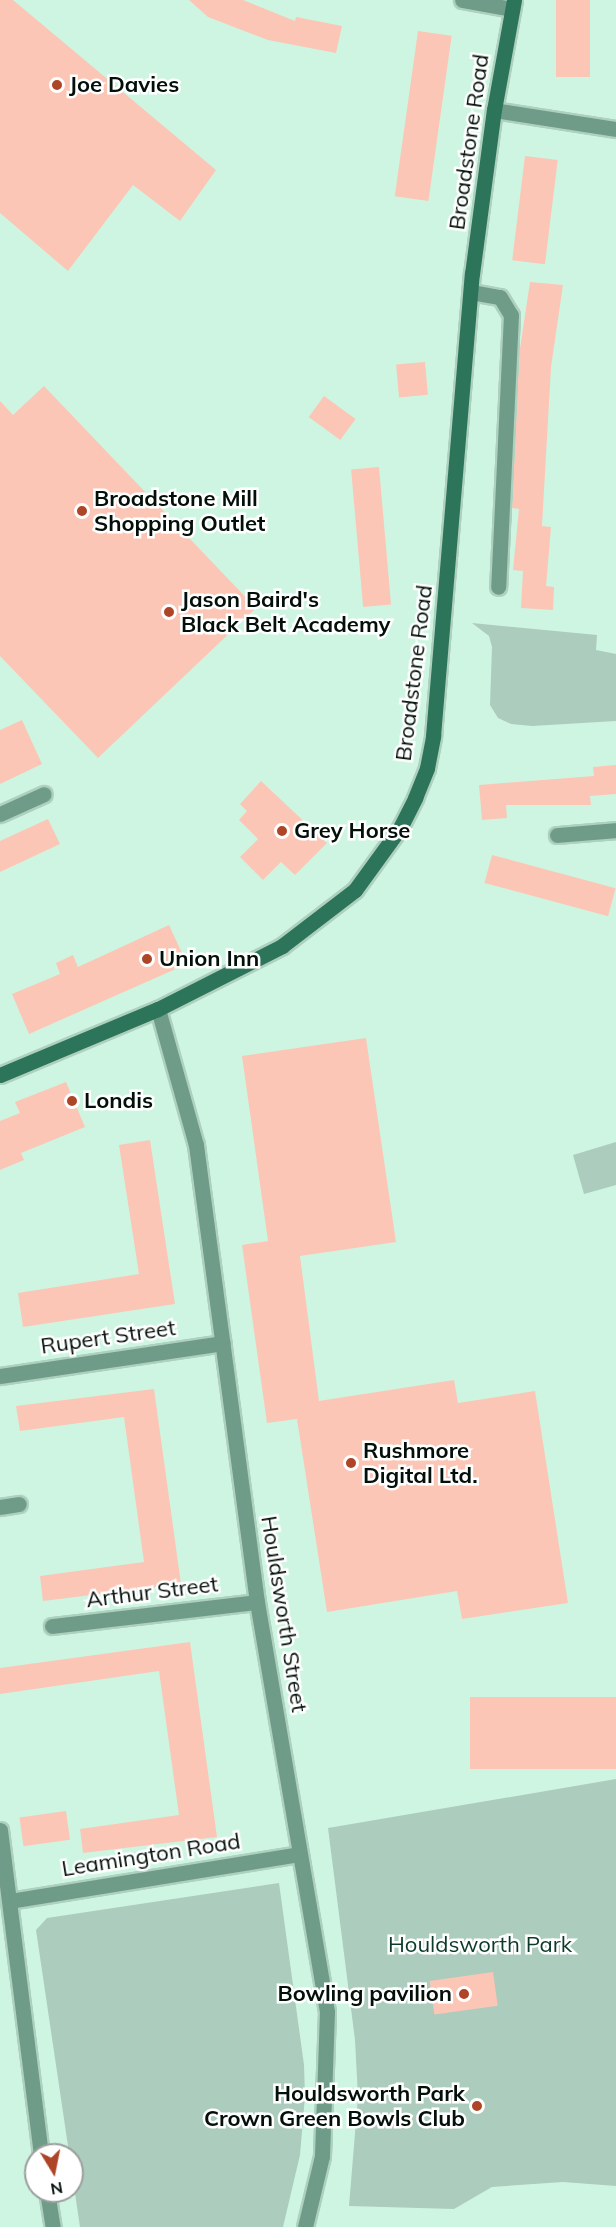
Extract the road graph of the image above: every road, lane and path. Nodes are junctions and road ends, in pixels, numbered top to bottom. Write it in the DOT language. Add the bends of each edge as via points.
graph roads {
  1 [pos="462,0"];
  2 [pos="513,5"];
  3 [pos="494,110"];
  4 [pos="616,129"];
  5 [pos="471,292"];
  6 [pos="498,587"];
  7 [pos="44,794"];
  8 [pos="0,814"];
  9 [pos="616,830"];
  10 [pos="557,835"];
  11 [pos="158,1009"];
  12 [pos="0,1075"];
  13 [pos="223,1343"];
  14 [pos="0,1376"];
  15 [pos="19,1504"];
  16 [pos="0,1507"];
  17 [pos="257,1602"];
  18 [pos="52,1626"];
  19 [pos="0,1830"];
  20 [pos="299,1854"];
  21 [pos="10,1900"];
  22 [pos="40,2143"];
  23 [pos="49,2203"];
  24 [pos="53,2227"];
  25 [pos="305,2227"];
  1 -- 2 [label="street"];
  2 -- 3 [label="main road, Broadstone Road"];
  3 -- 4 [label="street"];
  3 -- 5 [label="main road, Broadstone Road"];
  5 -- 6 [label="street" via="500,297 511,315"];
  5 -- 11 [label="main road, Broadstone Road" via="446,618 427,768 415,798 384,852 344,901 282,946"];
  7 -- 8 [label="street"];
  9 -- 10 [label="street"];
  11 -- 12 [label="main road, Broadstone Road"];
  11 -- 13 [label="street, Houldsworth Street" via="196,1145"];
  13 -- 14 [label="street, Rupert Street"];
  13 -- 17 [label="street, Houldsworth Street"];
  15 -- 16 [label="street"];
  17 -- 18 [label="street, Arthur Street"];
  17 -- 20 [label="street, Houldsworth Street"];
  19 -- 21 [label="street"];
  20 -- 21 [label="street, Leamington Road"];
  20 -- 25 [label="street, Houldsworth Street" via="327,2012 322,2156"];
  21 -- 22 [label="street"];
  23 -- 24 [label="street"];
}
